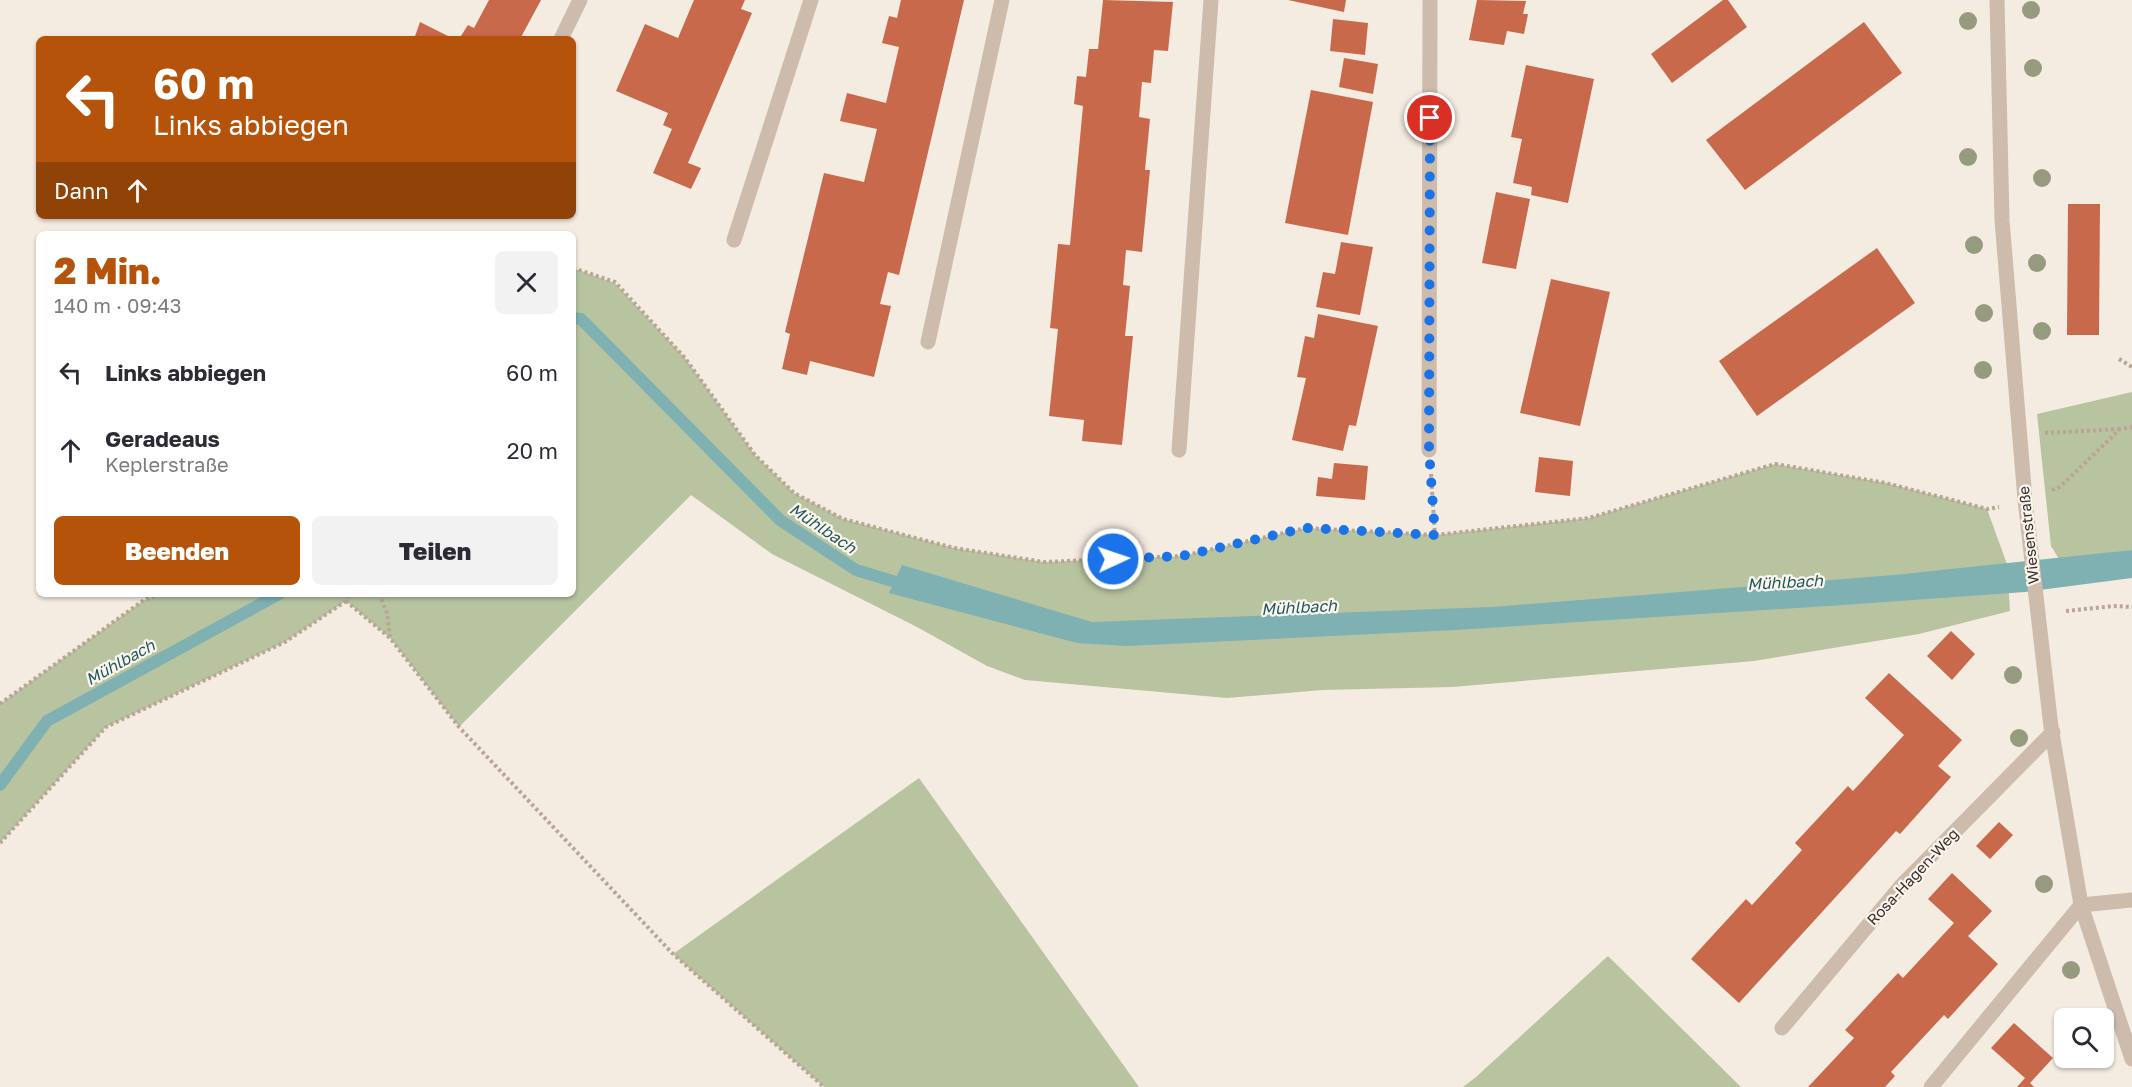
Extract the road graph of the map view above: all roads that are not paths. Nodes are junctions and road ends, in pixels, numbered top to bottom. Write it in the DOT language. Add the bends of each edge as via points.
graph roads {
  1 [pos="580,0"];
  2 [pos="811,0"];
  3 [pos="1002,0"];
  4 [pos="1211,0"];
  5 [pos="1430,0"];
  6 [pos="1997,0"];
  7 [pos="562,36"];
  8 [pos="734,240"];
  9 [pos="928,342"];
  10 [pos="1179,450"];
  11 [pos="1429,450"];
  12 [pos="2053,732"];
  13 [pos="2132,900"];
  14 [pos="2081,905"];
  15 [pos="1782,1028"];
  16 [pos="2132,1059"];
  17 [pos="1931,1087"];
  1 -- 7 [label="street"];
  2 -- 8 [label="street"];
  3 -- 9 [label="street"];
  4 -- 10 [label="street"];
  5 -- 11 [label="street"];
  6 -- 12 [label="street, Wiesenstraße" via="2002,220 2030,537"];
  12 -- 14 [label="street, Wiesenstraße"];
  12 -- 15 [label="street, Rosa-Hagen-Weg" via="1901,886"];
  13 -- 14 [label="street"];
  14 -- 16 [label="street, Wiesenstraße"];
  14 -- 17 [label="street"];
}
